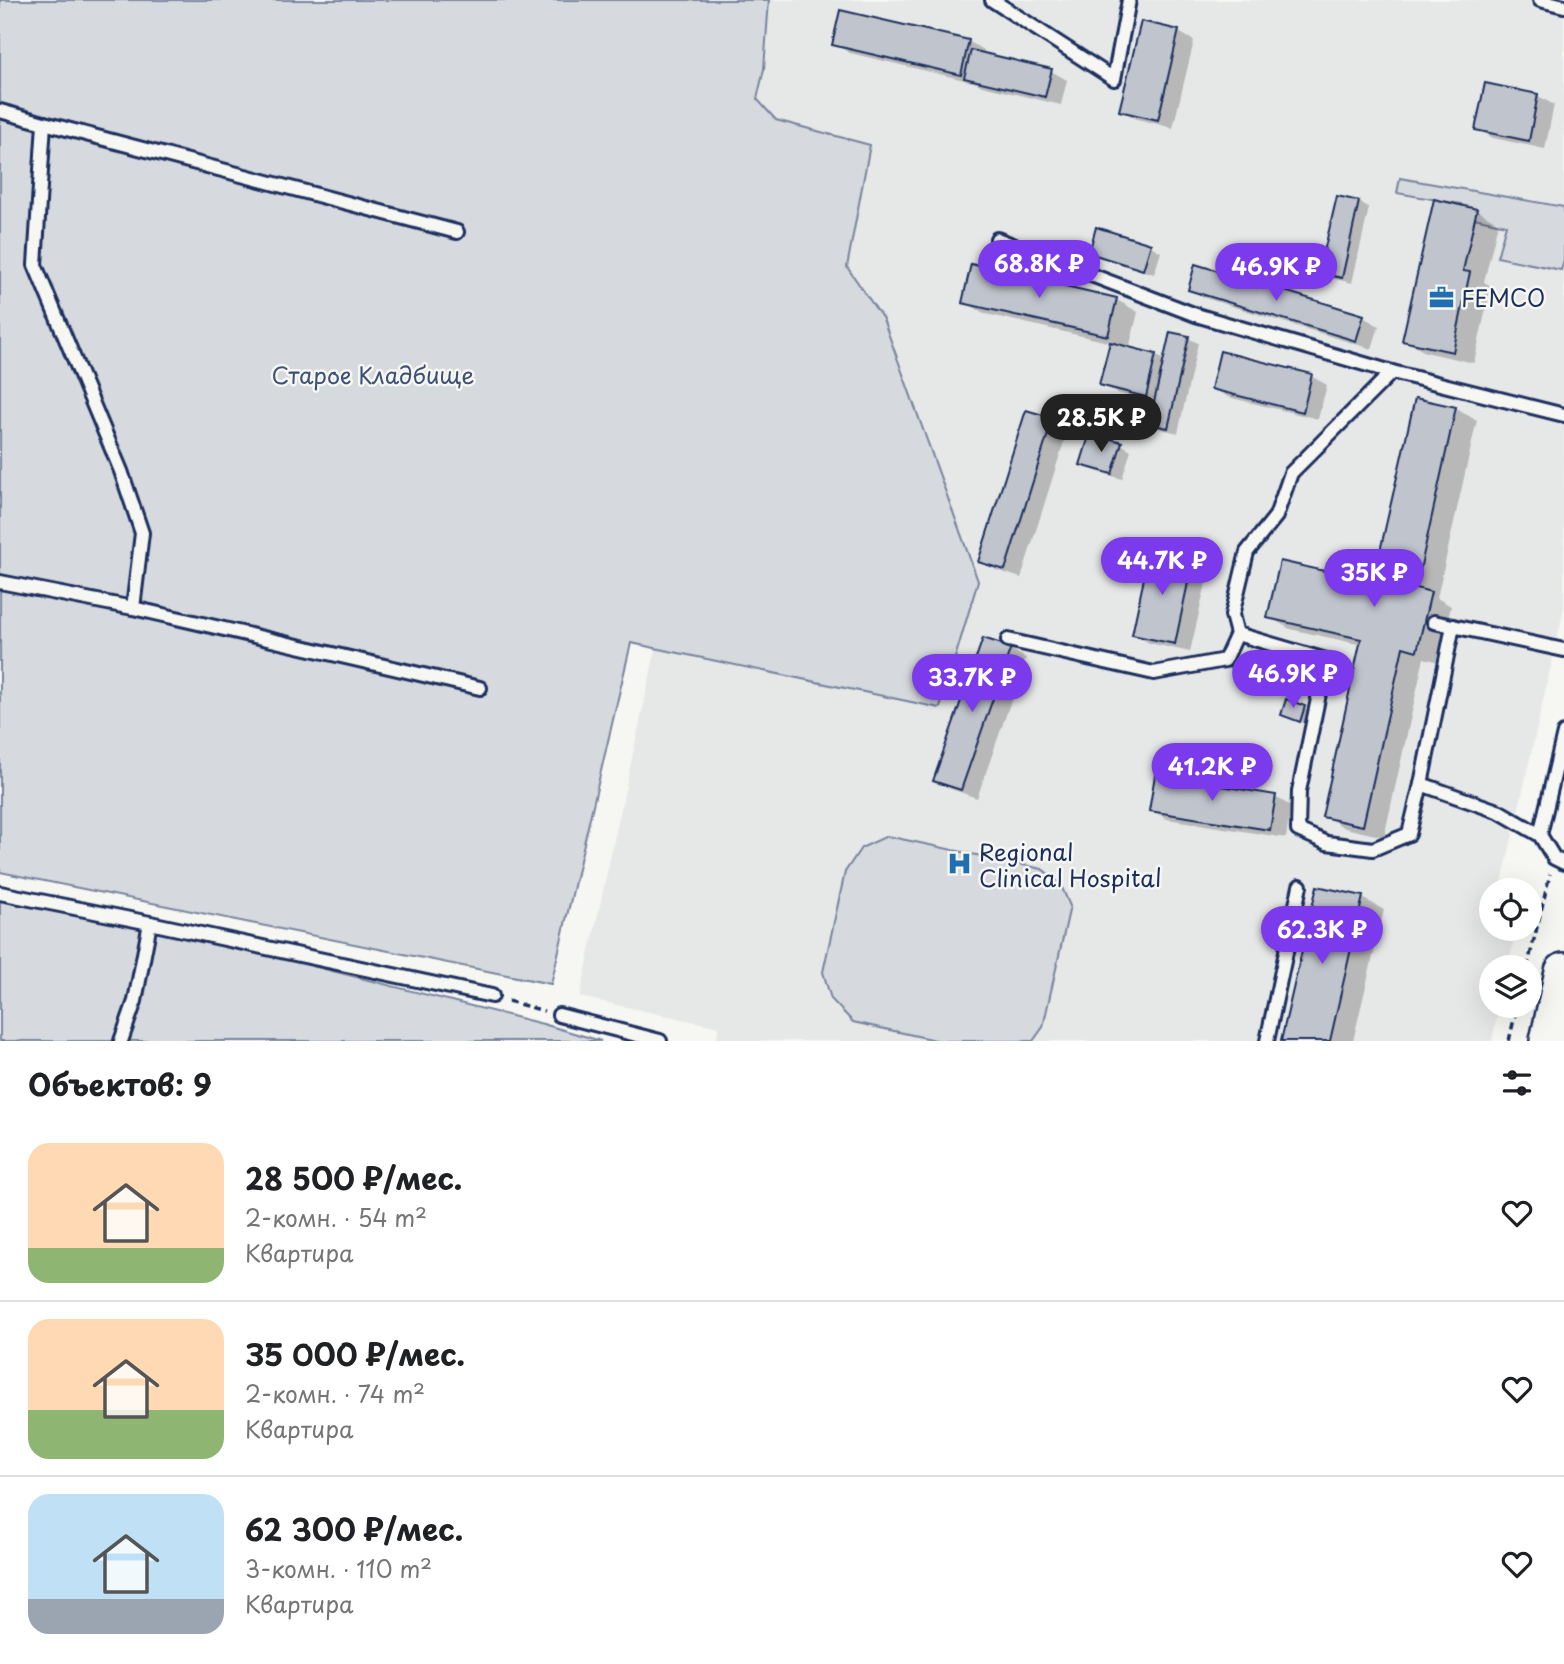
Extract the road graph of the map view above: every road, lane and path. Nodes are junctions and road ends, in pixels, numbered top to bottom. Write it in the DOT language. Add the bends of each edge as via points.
graph roads {
  1 [pos="992,0"];
  2 [pos="1129,0"];
  3 [pos="1540,0"];
  4 [pos="1564,6"];
  5 [pos="0,111"];
  6 [pos="44,122"];
  7 [pos="457,232"];
  8 [pos="997,239"];
  9 [pos="1392,372"];
  10 [pos="1564,415"];
  11 [pos="0,582"];
  12 [pos="133,608"];
  13 [pos="1434,622"];
  14 [pos="1453,626"];
  15 [pos="1237,634"];
  16 [pos="1008,640"];
  17 [pos="1564,650"];
  18 [pos="480,688"];
  19 [pos="1564,733"];
  20 [pos="1421,784"];
  21 [pos="1541,835"];
  22 [pos="1559,860"];
  23 [pos="1300,886"];
  24 [pos="0,893"];
  25 [pos="150,923"];
  26 [pos="1531,955"];
  27 [pos="1564,972"];
  28 [pos="492,996"];
  29 [pos="559,1015"];
  30 [pos="1514,1018"];
  31 [pos="121,1041"];
  32 [pos="660,1041"];
  33 [pos="1267,1041"];
  34 [pos="1509,1041"];
  35 [pos="1549,1041"];
  1 -- 2 [label="lane" via="1114,79"];
  3 -- 4 [label="lane"];
  5 -- 6 [label="lane"];
  6 -- 7 [label="lane"];
  6 -- 12 [label="lane" via="35,265 142,533"];
  8 -- 9 [label="lane" via="1196,314"];
  9 -- 10 [label="lane"];
  9 -- 15 [label="lane" via="1291,473 1276,516 1247,552 1232,615"];
  11 -- 12 [label="lane"];
  12 -- 18 [label="lane"];
  13 -- 14 [label="lane"];
  14 -- 17 [label="lane"];
  14 -- 20 [label="lane"];
  15 -- 16 [label="lane" via="1225,660 1154,673"];
  15 -- 20 [label="lane" via="1326,660 1299,791 1298,830 1327,843 1373,849 1409,834"];
  19 -- 21 [label="lane"];
  20 -- 21 [label="lane" via="1500,812"];
  21 -- 22 [label="lane"];
  22 -- 26 [label="path"];
  23 -- 33 [label="lane"];
  24 -- 25 [label="lane"];
  25 -- 28 [label="lane"];
  25 -- 31 [label="lane" via="135,1001"];
  27 -- 35 [label="main road"];
  28 -- 29 [label="path"];
  29 -- 32 [label="lane"];
  30 -- 34 [label="path"];
}
